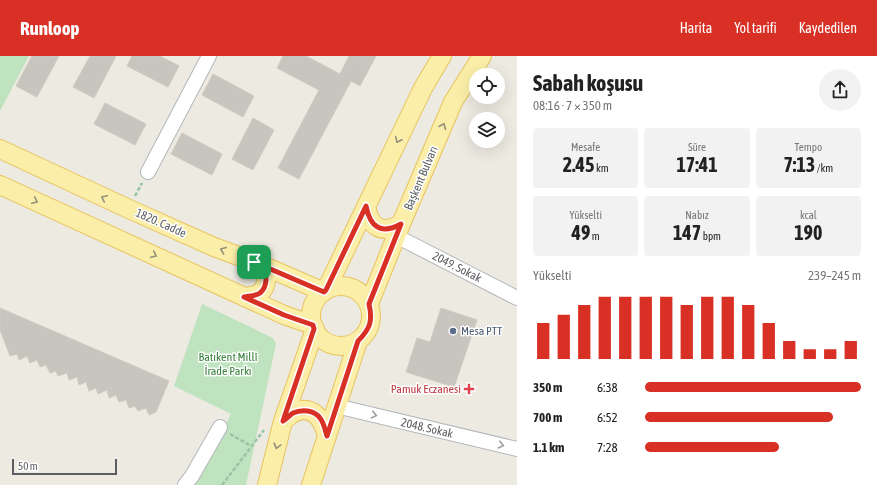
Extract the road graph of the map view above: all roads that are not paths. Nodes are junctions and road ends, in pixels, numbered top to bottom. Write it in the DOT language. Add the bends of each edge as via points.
graph roads {
  1 [pos="208,56"];
  2 [pos="442,56"];
  3 [pos="482,56"];
  4 [pos="0,149"];
  5 [pos="148,172"];
  6 [pos="0,184"];
  7 [pos="366,206"];
  8 [pos="399,230"];
  9 [pos="254,262"];
  10 [pos="325,291"];
  11 [pos="244,297"];
  12 [pos="517,298"];
  13 [pos="369,304"];
  14 [pos="314,327"];
  15 [pos="358,341"];
  16 [pos="336,406"];
  17 [pos="283,421"];
  18 [pos="220,427"];
  19 [pos="327,436"];
  20 [pos="517,449"];
  21 [pos="185,485"];
  22 [pos="267,485"];
  23 [pos="311,485"];
  1 -- 5 [label="street"];
  2 -- 7 [label="main road, one-way" via="423,88"];
  8 -- 3 [label="main road, Başkent Bulvarı, one-way" via="453,102"];
  9 -- 4 [label="main road, 1820. Cadde, one-way" via="214,247"];
  6 -- 11 [label="main road, one-way"];
  7 -- 8 [label="main road" via="368,215 378,228 395,227"];
  7 -- 10 [label="main road"];
  8 -- 12 [label="street, 2049. Sokak"];
  8 -- 13 [label="main road, Başkent Bulvarı"];
  9 -- 10 [label="main road, 1820. Cadde"];
  9 -- 11 [label="main road" via="263,269 266,286 260,293"];
  10 -- 13 [label="main road" via="336,286 346,286 356,289"];
  10 -- 14 [label="main road" via="318,296 313,305 311,315"];
  11 -- 14 [label="main road"];
  13 -- 15 [label="main road" via="370,325"];
  14 -- 15 [label="main road" via="323,340 331,344 350,345"];
  14 -- 17 [label="main road"];
  15 -- 16 [label="main road"];
  16 -- 19 [label="main road"];
  16 -- 20 [label="street, 2048. Sokak, one-way"];
  17 -- 19 [label="main road" via="304,410 313,412 320,417"];
  17 -- 22 [label="main road, one-way"];
  18 -- 21 [label="street"];
  19 -- 23 [label="main road"];
}
